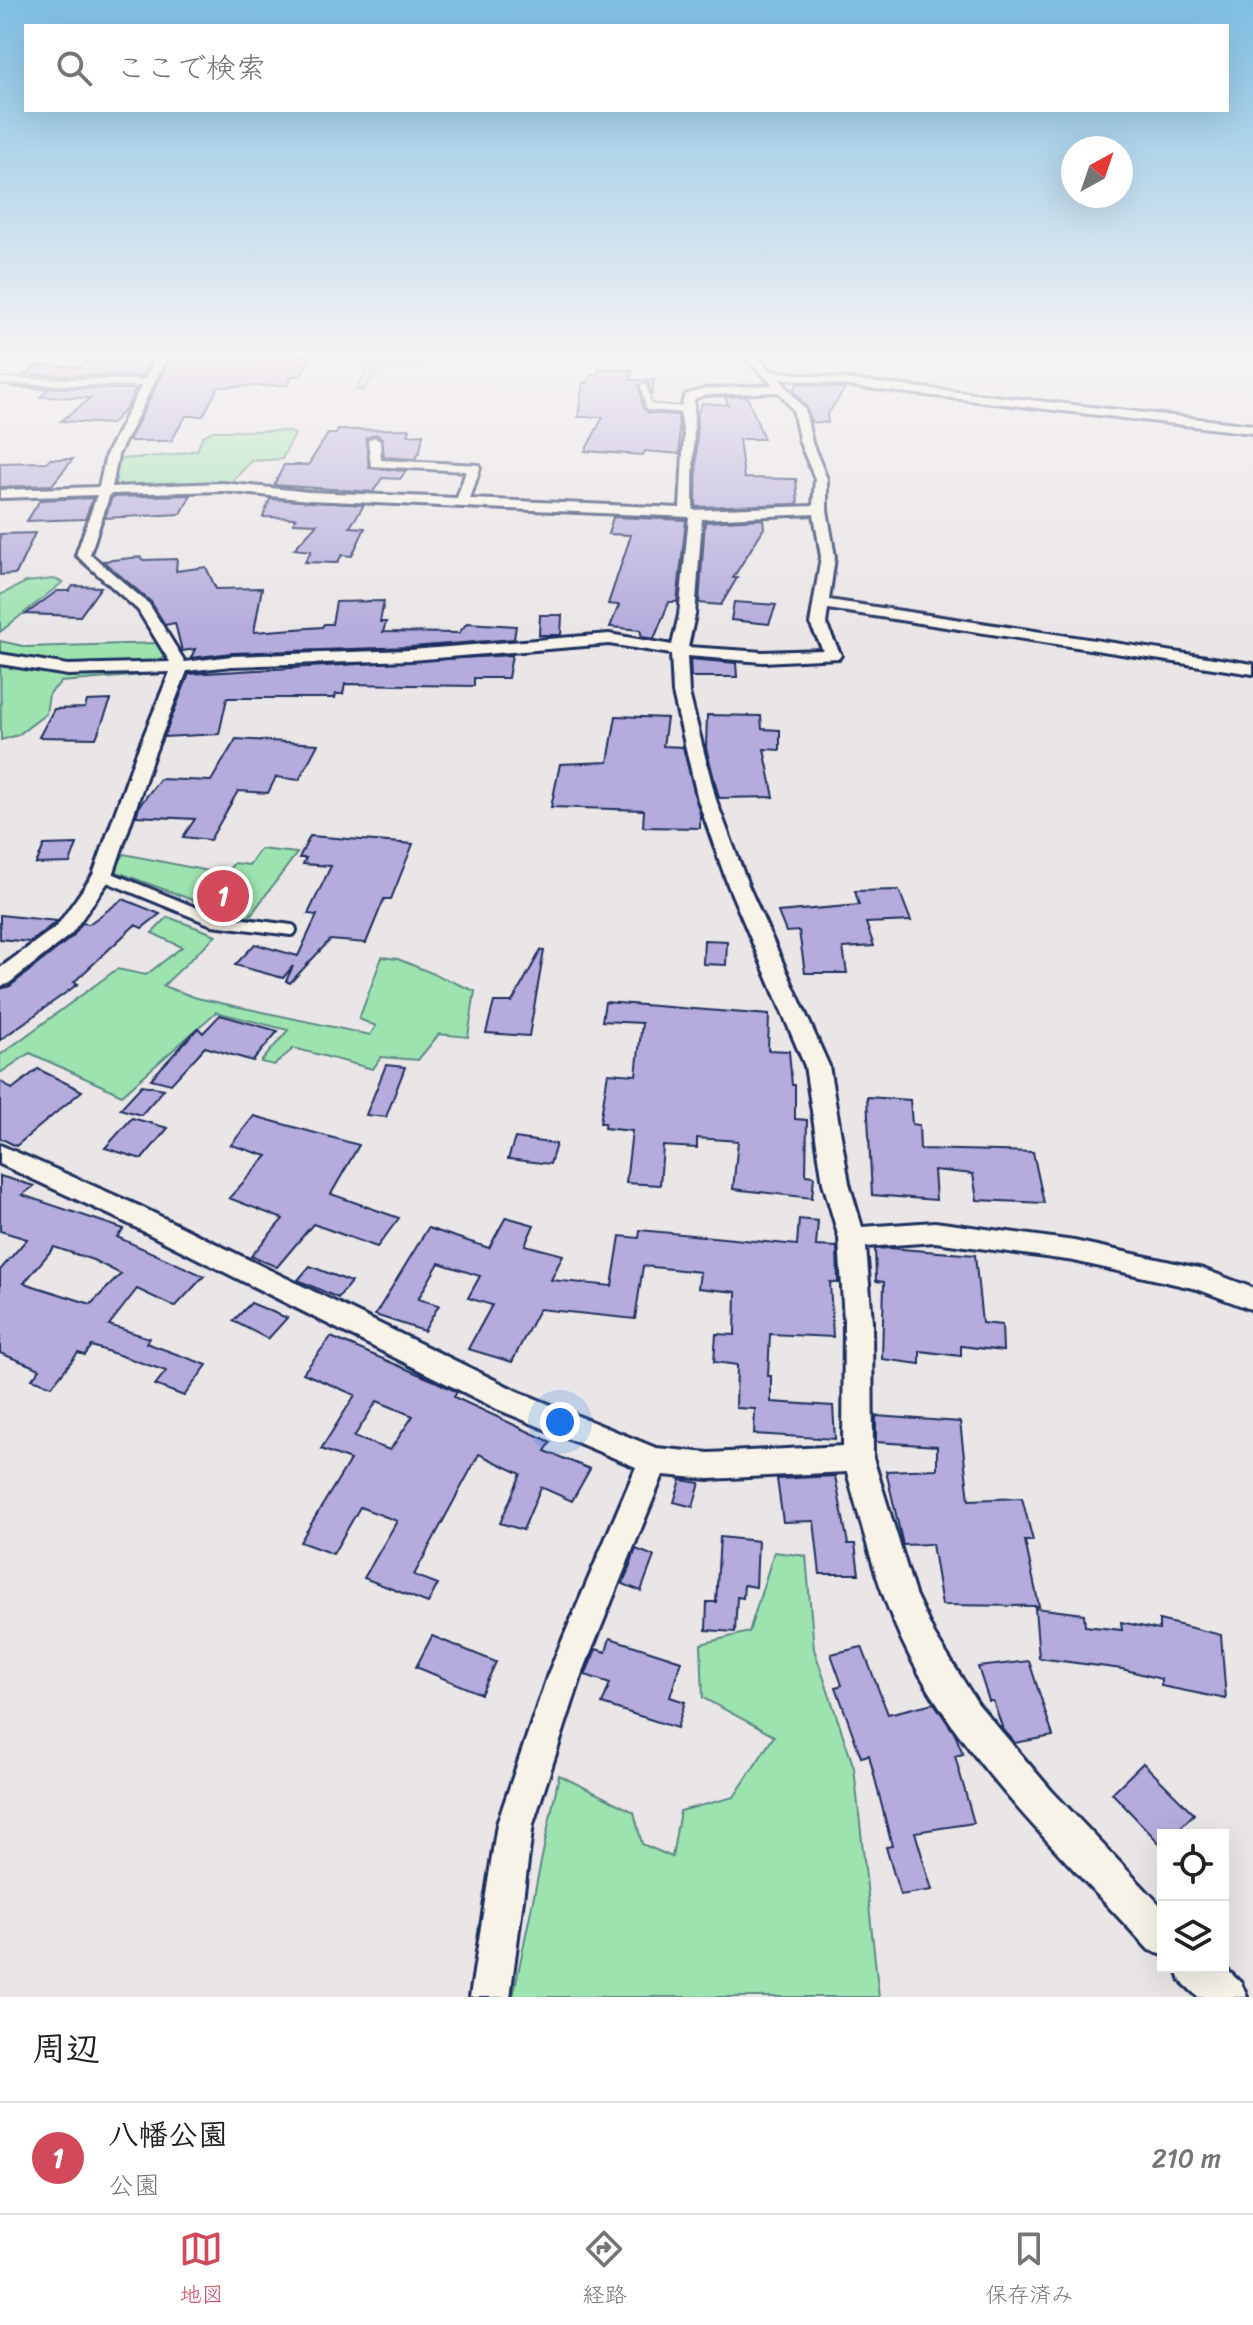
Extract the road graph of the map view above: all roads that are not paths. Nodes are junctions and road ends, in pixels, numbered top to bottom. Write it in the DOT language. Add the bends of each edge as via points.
graph roads {
  1 [pos="116,446"];
  2 [pos="374,446"];
  3 [pos="690,446"];
  4 [pos="807,446"];
  5 [pos="105,491"];
  6 [pos="0,494"];
  7 [pos="462,503"];
  8 [pos="820,510"];
  9 [pos="691,514"];
  10 [pos="819,603"];
  11 [pos="679,651"];
  12 [pos="0,659"];
  13 [pos="180,667"];
  14 [pos="1253,669"];
  15 [pos="103,875"];
  16 [pos="291,930"];
  17 [pos="0,979"];
  18 [pos="0,1154"];
  19 [pos="852,1238"];
  20 [pos="1253,1299"];
  21 [pos="858,1458"];
  22 [pos="654,1461"];
  23 [pos="1157,1930"];
  24 [pos="1201,1973"];
  25 [pos="490,1997"];
  26 [pos="1227,1997"];
  1 -- 5 [label="street"];
  2 -- 7 [label="street" via="375,463 474,468"];
  3 -- 9 [label="street"];
  4 -- 8 [label="street" via="821,479"];
  5 -- 6 [label="street"];
  5 -- 7 [label="street" via="223,487"];
  5 -- 13 [label="street" via="83,555 97,571 128,590 160,626"];
  7 -- 9 [label="street"];
  8 -- 9 [label="street"];
  8 -- 10 [label="street" via="828,557"];
  9 -- 11 [label="street" via="687,615"];
  10 -- 11 [label="street" via="818,624 833,655"];
  10 -- 14 [label="street"];
  11 -- 13 [label="street" via="609,639"];
  11 -- 19 [label="street" via="681,693 707,800 817,1066 836,1183"];
  12 -- 13 [label="street" via="58,669"];
  13 -- 15 [label="street"];
  15 -- 16 [label="lane" via="213,920"];
  15 -- 17 [label="street" via="64,930"];
  18 -- 22 [label="street" via="507,1400"];
  19 -- 20 [label="street" via="935,1232 1074,1251 1203,1280"];
  19 -- 21 [label="street"];
  21 -- 22 [label="street" via="709,1466"];
  21 -- 23 [label="street" via="900,1597 922,1645 966,1716 1038,1803"];
  22 -- 25 [label="street" via="565,1674 515,1824"];
  24 -- 26 [label="street"];
}
